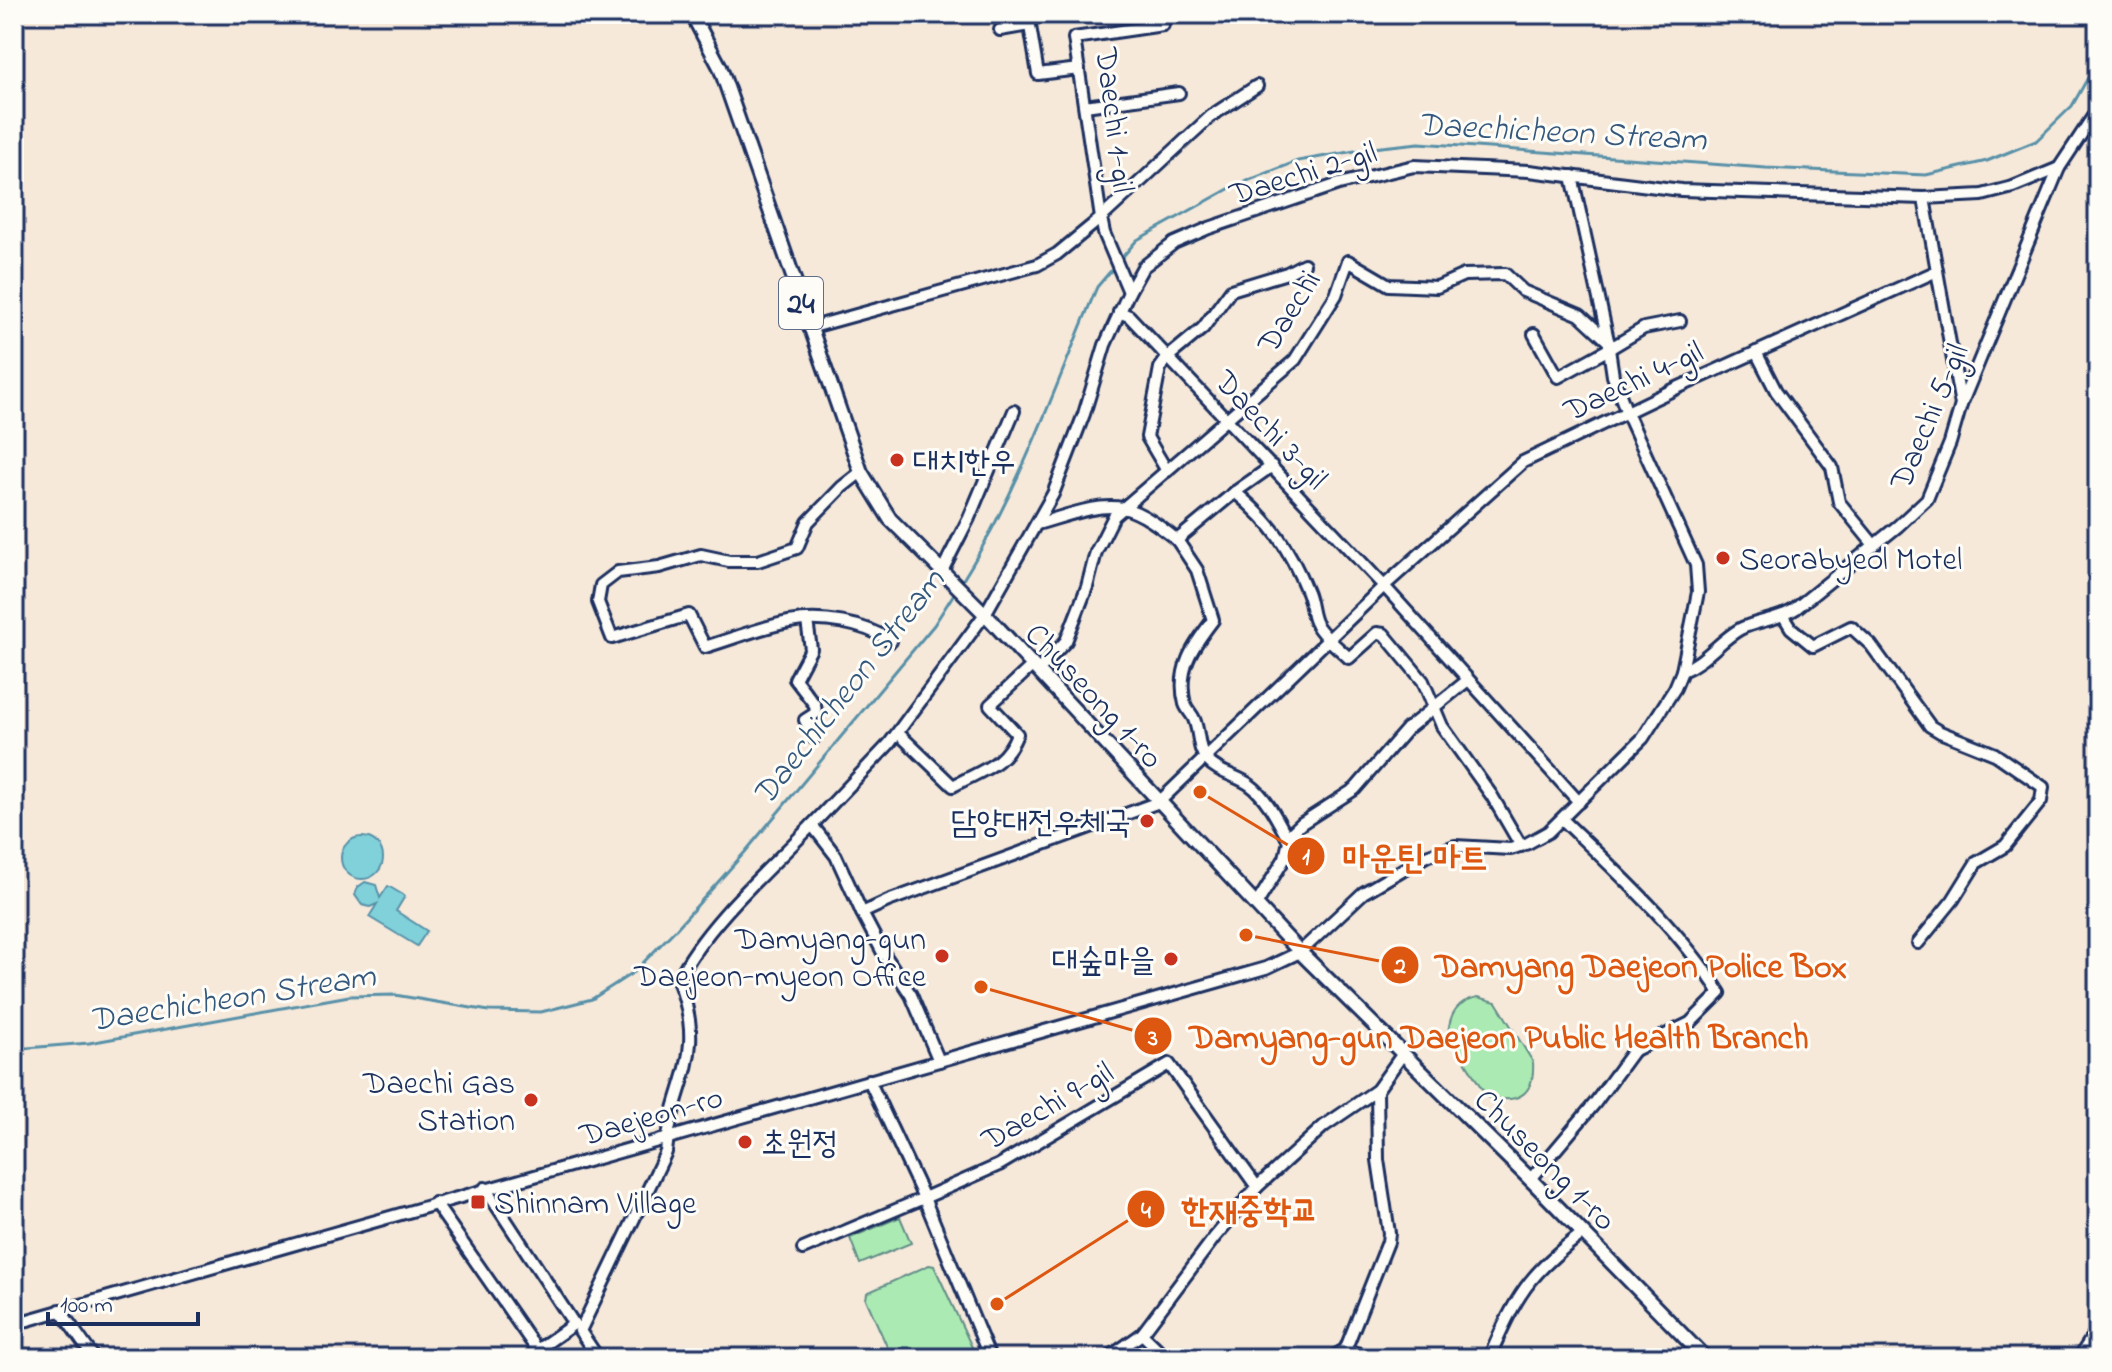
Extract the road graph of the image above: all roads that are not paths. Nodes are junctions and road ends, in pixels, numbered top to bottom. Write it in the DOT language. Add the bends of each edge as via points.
graph roads {
  1 [pos="692,14"];
  2 [pos="1029,19"];
  3 [pos="1163,25"];
  4 [pos="1000,30"];
  5 [pos="1079,69"];
  6 [pos="1257,86"];
  7 [pos="1179,93"];
  8 [pos="1085,106"];
  9 [pos="2098,109"];
  10 [pos="2059,168"];
  11 [pos="1572,176"];
  12 [pos="1924,198"];
  13 [pos="1101,218"];
  14 [pos="1304,264"];
  15 [pos="1937,271"];
  16 [pos="1129,292"];
  17 [pos="1119,312"];
  18 [pos="1680,321"];
  19 [pos="809,328"];
  20 [pos="1534,334"];
  21 [pos="1609,345"];
  22 [pos="1756,352"];
  23 [pos="1168,357"];
  24 [pos="1961,405"];
  25 [pos="1014,411"];
  26 [pos="1627,413"];
  27 [pos="1227,418"];
  28 [pos="1272,466"];
  29 [pos="1167,471"];
  30 [pos="861,472"];
  31 [pos="1235,492"];
  32 [pos="1123,508"];
  33 [pos="1037,524"];
  34 [pos="1177,540"];
  35 [pos="1874,545"];
  36 [pos="942,571"];
  37 [pos="1384,586"];
  38 [pos="985,614"];
  39 [pos="1783,615"];
  40 [pos="807,621"];
  41 [pos="1329,639"];
  42 [pos="891,641"];
  43 [pos="1036,668"];
  44 [pos="1682,671"];
  45 [pos="1468,680"];
  46 [pos="1435,705"];
  47 [pos="898,733"];
  48 [pos="814,738"];
  49 [pos="1205,758"];
  50 [pos="1159,802"];
  51 [pos="1579,802"];
  52 [pos="1562,819"];
  53 [pos="812,825"];
  54 [pos="1287,837"];
  55 [pos="1521,846"];
  56 [pos="1256,905"];
  57 [pos="862,913"];
  58 [pos="1918,943"];
  59 [pos="1300,952"];
  60 [pos="1402,1055"];
  61 [pos="939,1061"];
  62 [pos="869,1080"];
  63 [pos="1377,1090"];
  64 [pos="667,1138"];
  65 [pos="1530,1180"];
  66 [pos="1257,1187"];
  67 [pos="485,1188"];
  68 [pos="924,1198"];
  69 [pos="435,1203"];
  70 [pos="1583,1233"];
  71 [pos="803,1249"];
  72 [pos="60,1310"];
  73 [pos="14,1324"];
  74 [pos="577,1327"];
  75 [pos="2098,1330"];
  76 [pos="1142,1334"];
  77 [pos="1343,1354"];
  78 [pos="94,1358"];
  79 [pos="598,1358"];
  80 [pos="990,1358"];
  81 [pos="1108,1358"];
  82 [pos="1167,1358"];
  83 [pos="1331,1358"];
  84 [pos="1376,1358"];
  85 [pos="1489,1358"];
  86 [pos="1705,1358"];
  87 [pos="2080,1358"];
  1 -- 19 [label="main road, 24" via="720,67"];
  2 -- 4 [label="street"];
  2 -- 5 [label="street" via="1038,74"];
  3 -- 5 [label="street, Daechi 1-gil" via="1074,38"];
  5 -- 8 [label="street, Daechi 1-gil"];
  6 -- 13 [label="street" via="1211,116"];
  7 -- 8 [label="street"];
  8 -- 13 [label="street, Daechi 1-gil"];
  9 -- 10 [label="street, Daechi 5-gil"];
  10 -- 12 [label="street, Daechi 2-gil" via="1982,195"];
  10 -- 24 [label="street, Daechi 5-gil"];
  11 -- 12 [label="street, Daechi 2-gil" via="1681,190"];
  11 -- 16 [label="street, Daechi 2-gil" via="1414,166 1364,178 1174,243 1143,267"];
  11 -- 21 [label="street"];
  12 -- 15 [label="street"];
  13 -- 16 [label="street"];
  13 -- 19 [label="street, Daechi 1-gil" via="1037,265"];
  14 -- 23 [label="street" via="1231,290 1203,328"];
  15 -- 22 [label="street, Daechi 4-gil"];
  15 -- 24 [label="street"];
  16 -- 17 [label="street, Daechi 2-gil"];
  17 -- 23 [label="street, Daechi 3-gil"];
  17 -- 33 [label="street, Daechi 2-gil" via="1084,414"];
  18 -- 21 [label="street" via="1644,328"];
  19 -- 30 [label="main road, 24"];
  20 -- 21 [label="street" via="1558,377"];
  21 -- 26 [label="street" via="1613,376"];
  21 -- 27 [label="street, Daechi" via="1580,315 1523,291 1505,274 1464,275 1437,287 1389,285 1348,261 1336,295 1295,360"];
  22 -- 26 [label="street, Daechi 4-gil"];
  22 -- 35 [label="street" via="1776,391 1832,467 1839,502"];
  23 -- 27 [label="street, Daechi 3-gil"];
  23 -- 29 [label="street" via="1160,368 1147,437"];
  24 -- 35 [label="street, Daechi 5-gil" via="1927,499"];
  25 -- 36 [label="street"];
  26 -- 37 [label="street, Daechi 4-gil" via="1523,462"];
  26 -- 44 [label="street" via="1696,565 1698,592"];
  27 -- 28 [label="street, Daechi 3-gil"];
  27 -- 29 [label="street, Daechi"];
  28 -- 31 [label="street"];
  28 -- 37 [label="street, Daechi 3-gil"];
  29 -- 32 [label="street, Daechi"];
  30 -- 36 [label="main road, 24" via="890,519"];
  30 -- 40 [label="street" via="808,522 797,548 758,561 701,555 618,572 601,585 598,602 612,638 689,615 705,647"];
  31 -- 34 [label="street"];
  31 -- 41 [label="street" via="1266,518 1288,551 1315,622"];
  32 -- 33 [label="street" via="1087,510"];
  32 -- 34 [label="street"];
  32 -- 43 [label="street, Daechi" via="1096,552 1066,641"];
  33 -- 38 [label="street, Daechi 2-gil"];
  34 -- 49 [label="street" via="1197,570 1213,620 1184,663 1186,707 1194,717"];
  35 -- 39 [label="street, Daechi 5-gil"];
  36 -- 38 [label="main road, 24"];
  37 -- 41 [label="street, Daechi 4-gil"];
  37 -- 45 [label="street"];
  38 -- 43 [label="main road, Chuseong 1-ro / 24"];
  38 -- 47 [label="street, Daechi 2-gil"];
  39 -- 44 [label="street, Daechi 5-gil" via="1743,627"];
  39 -- 58 [label="street" via="1813,646 1851,627 1871,645 1930,726 1995,754 2043,787 2041,801 2005,846 1976,863"];
  40 -- 42 [label="street" via="875,630"];
  40 -- 48 [label="street" via="811,649 795,679 815,705 816,713 805,720"];
  41 -- 46 [label="street" via="1349,658 1377,633 1384,634 1419,675"];
  41 -- 49 [label="street, Daechi 4-gil"];
  43 -- 47 [label="street, Daechi" via="990,705 1017,734 1007,755 983,772 953,786"];
  43 -- 50 [label="main road, Chuseong 1-ro / 24"];
  44 -- 51 [label="street, Daechi 5-gil" via="1643,738"];
  45 -- 46 [label="street"];
  45 -- 51 [label="street"];
  46 -- 54 [label="street" via="1394,742 1355,789"];
  46 -- 55 [label="street" via="1442,726"];
  47 -- 53 [label="street, Daechi 2-gil"];
  49 -- 50 [label="street, Daechi 4-gil"];
  49 -- 54 [label="street" via="1251,786"];
  50 -- 56 [label="main road, Chuseong 1-ro / 24"];
  50 -- 57 [label="street"];
  51 -- 52 [label="street, Daechi 5-gil"];
  52 -- 55 [label="street, Daechi 5-gil"];
  52 -- 65 [label="street" via="1628,880 1720,993 1690,1023 1633,1051"];
  53 -- 57 [label="street" via="836,856"];
  53 -- 64 [label="street, Daechi 2-gil" via="729,910 678,980 692,1041"];
  54 -- 56 [label="street" via="1285,858"];
  55 -- 59 [label="street, Daechi 5-gil" via="1455,846 1412,863 1363,893"];
  56 -- 59 [label="main road, Chuseong 1-ro / 24"];
  57 -- 61 [label="street" via="911,995"];
  59 -- 60 [label="main road, Chuseong 1-ro / 24"];
  59 -- 61 [label="street, Daejeon-ro" via="1266,968"];
  60 -- 63 [label="street"];
  60 -- 65 [label="main road, Chuseong 1-ro / 24"];
  61 -- 62 [label="street, Daejeon-ro"];
  62 -- 64 [label="street, Daejeon-ro"];
  62 -- 68 [label="street"];
  63 -- 66 [label="street" via="1324,1126"];
  63 -- 77 [label="street" via="1378,1160 1388,1242"];
  64 -- 67 [label="street, Daejeon-ro"];
  64 -- 74 [label="street, Daechi 2-gil" via="666,1152"];
  65 -- 70 [label="main road, Chuseong 1-ro / 24"];
  66 -- 68 [label="street, Daechi 9-gil" via="1169,1064 999,1165"];
  66 -- 76 [label="street"];
  67 -- 69 [label="street, Daejeon-ro"];
  67 -- 74 [label="street"];
  68 -- 71 [label="street"];
  68 -- 80 [label="street"];
  69 -- 72 [label="street, Daejeon-ro"];
  69 -- 74 [label="street" via="537,1350"];
  70 -- 85 [label="street" via="1526,1284"];
  70 -- 86 [label="main road, Chuseong 1-ro / 24"];
  72 -- 73 [label="street, Daejeon-ro"];
  72 -- 78 [label="street"];
  74 -- 79 [label="street"];
  75 -- 87 [label="main road"];
  76 -- 81 [label="street"];
  76 -- 82 [label="street"];
  77 -- 83 [label="street"];
  77 -- 84 [label="street"];
}
